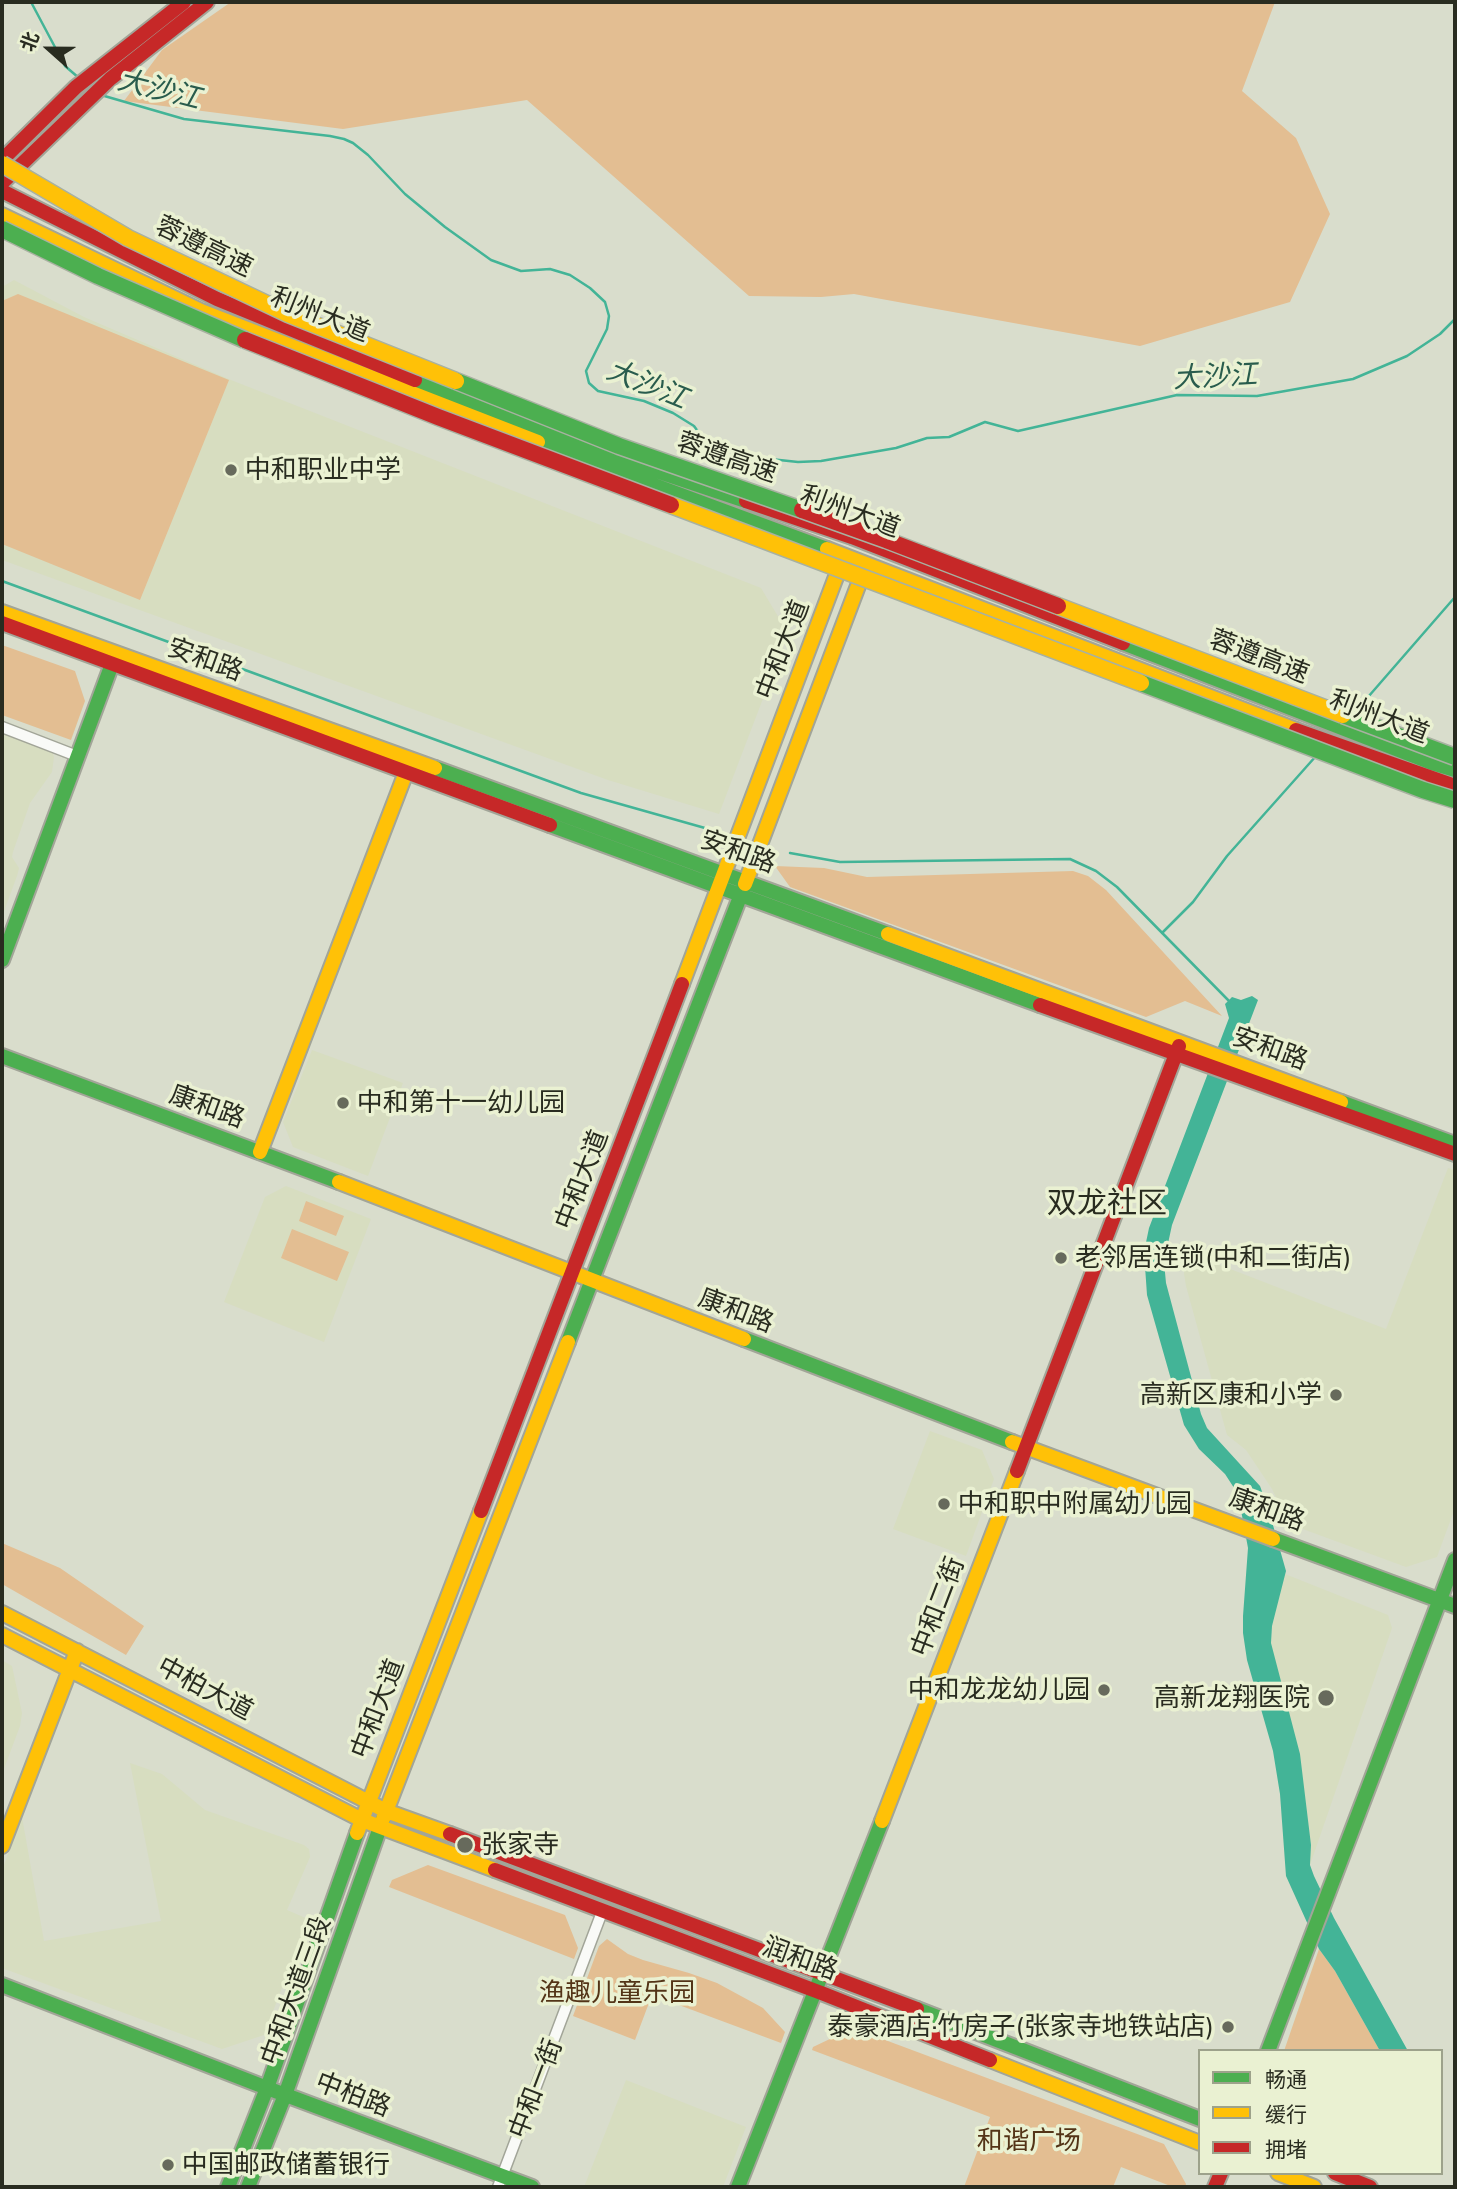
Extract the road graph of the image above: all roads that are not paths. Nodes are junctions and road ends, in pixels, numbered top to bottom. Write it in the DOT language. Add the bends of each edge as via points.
graph roads {
  1 [pos="184,2"];
  2 [pos="207,2"];
  3 [pos="104,74"];
  4 [pos="82,93"];
  5 [pos="2,162"];
  6 [pos="2,183"];
  7 [pos="2,191"];
  8 [pos="2,215"];
  9 [pos="2,229"];
  10 [pos="844,555"];
  11 [pos="866,564"];
  12 [pos="2,612"];
  13 [pos="2,623"];
  14 [pos="114,658"];
  15 [pos="2,727"];
  16 [pos="78,756"];
  17 [pos="1455,757"];
  18 [pos="409,766"];
  19 [pos="1455,770"];
  20 [pos="1455,786"];
  21 [pos="1455,800"];
  22 [pos="722,881"];
  23 [pos="743,888"];
  24 [pos="2,960"];
  25 [pos="1182,1050"];
  26 [pos="2,1056"];
  27 [pos="1245,1072"];
  28 [pos="1455,1144"];
  29 [pos="260,1152"];
  30 [pos="1455,1154"];
  31 [pos="573,1275"];
  32 [pos="590,1281"];
  33 [pos="1029,1448"];
  34 [pos="1455,1560"];
  35 [pos="1448,1603"];
  36 [pos="2,1613"];
  37 [pos="2,1635"];
  38 [pos="77,1651"];
  39 [pos="69,1669"];
  40 [pos="369,1802"];
  41 [pos="386,1811"];
  42 [pos="362,1820"];
  43 [pos="380,1827"];
  44 [pos="2,1846"];
  45 [pos="602,1912"];
  46 [pos="827,1974"];
  47 [pos="2,1985"];
  48 [pos="820,1992"];
  49 [pos="1269,2049"];
  50 [pos="267,2088"];
  51 [pos="285,2095"];
  52 [pos="1198,2118"];
  53 [pos="1198,2142"];
  54 [pos="1283,2175"];
  55 [pos="1340,2175"];
  56 [pos="500,2182"];
  57 [pos="228,2187"];
  58 [pos="248,2187"];
  59 [pos="532,2187"];
  60 [pos="738,2187"];
  61 [pos="748,2187"];
  62 [pos="1314,2187"];
  63 [pos="1370,2187"];
  1 -- 3 [label="main road"];
  2 -- 3 [label="main road"];
  3 -- 4 [label="main road"];
  4 -- 5 [label="main road"];
  4 -- 6 [label="main road"];
  5 -- 17 [label="main road, 蓉遵高速, bridge" via="128,238 313,324 619,446 886,540"];
  7 -- 19 [label="main road, 利州大道" via="216,299 398,373 591,449 852,537"];
  8 -- 10 [label="main road, 利州大道" via="263,336"];
  9 -- 21 [label="main road, bridge" via="234,336 438,417"];
  10 -- 11 [label="main road, 利州大道"];
  10 -- 22 [label="main road, 中和大道"];
  11 -- 20 [label="main road, 利州大道" via="1311,736"];
  11 -- 23 [label="main road, 中和大道"];
  12 -- 14 [label="main road, 安和路"];
  13 -- 14 [label="main road, 安和路"];
  14 -- 16 [label="main road"];
  14 -- 18 [label="main road, 安和路"];
  15 -- 16 [label="street"];
  16 -- 24 [label="main road"];
  18 -- 22 [label="main road, 安和路"];
  18 -- 29 [label="main road"];
  22 -- 23 [label="main road, 安和路"];
  22 -- 31 [label="main road, 中和大道"];
  23 -- 25 [label="main road, 安和路"];
  23 -- 32 [label="main road, 中和大道"];
  25 -- 27 [label="main road, 安和路"];
  25 -- 33 [label="main road, 中和二街"];
  26 -- 29 [label="main road, 康和路"];
  27 -- 28 [label="main road, 安和路"];
  27 -- 30 [label="main road, 安和路"];
  29 -- 31 [label="main road, 康和路"];
  31 -- 32 [label="main road, 康和路"];
  31 -- 40 [label="main road, 中和大道"];
  32 -- 33 [label="main road, 康和路"];
  32 -- 41 [label="main road, 中和大道"];
  33 -- 35 [label="main road, 康和路"];
  33 -- 46 [label="main road, 中和二街"];
  34 -- 35 [label="main road"];
  35 -- 49 [label="main road"];
  36 -- 38 [label="main road, 中柏大道"];
  37 -- 39 [label="main road, 中柏大道"];
  38 -- 39 [label="main road"];
  38 -- 40 [label="main road, 中柏大道"];
  39 -- 42 [label="main road, 中柏大道"];
  39 -- 44 [label="main road"];
  40 -- 41 [label="main road, 中柏大道"];
  40 -- 42 [label="main road, 中和大道"];
  41 -- 43 [label="main road, 中和大道三段"];
  41 -- 46 [label="main road, 润和路"];
  42 -- 43 [label="main road, 中柏大道"];
  42 -- 50 [label="main road, 中和大道三段"];
  43 -- 45 [label="main road, 润和路"];
  43 -- 51 [label="main road, 中和大道三段"];
  45 -- 48 [label="main road, 润和路"];
  45 -- 56 [label="street, 中和一街"];
  46 -- 48 [label="main road, 中和二街"];
  46 -- 52 [label="main road, 润和路"];
  47 -- 50 [label="main road, 中柏路"];
  48 -- 53 [label="main road, 润和路"];
  48 -- 60 [label="main road, 中和二街"];
  48 -- 61 [label="main road, 中和二街"];
  50 -- 51 [label="main road, 中柏路"];
  50 -- 57 [label="main road, 中和大道三段"];
  51 -- 56 [label="main road, 中柏路"];
  51 -- 58 [label="main road, 中和大道三段"];
  54 -- 62 [label="main road"];
  55 -- 63 [label="main road"];
  56 -- 59 [label="main road, 中柏路"];
}
